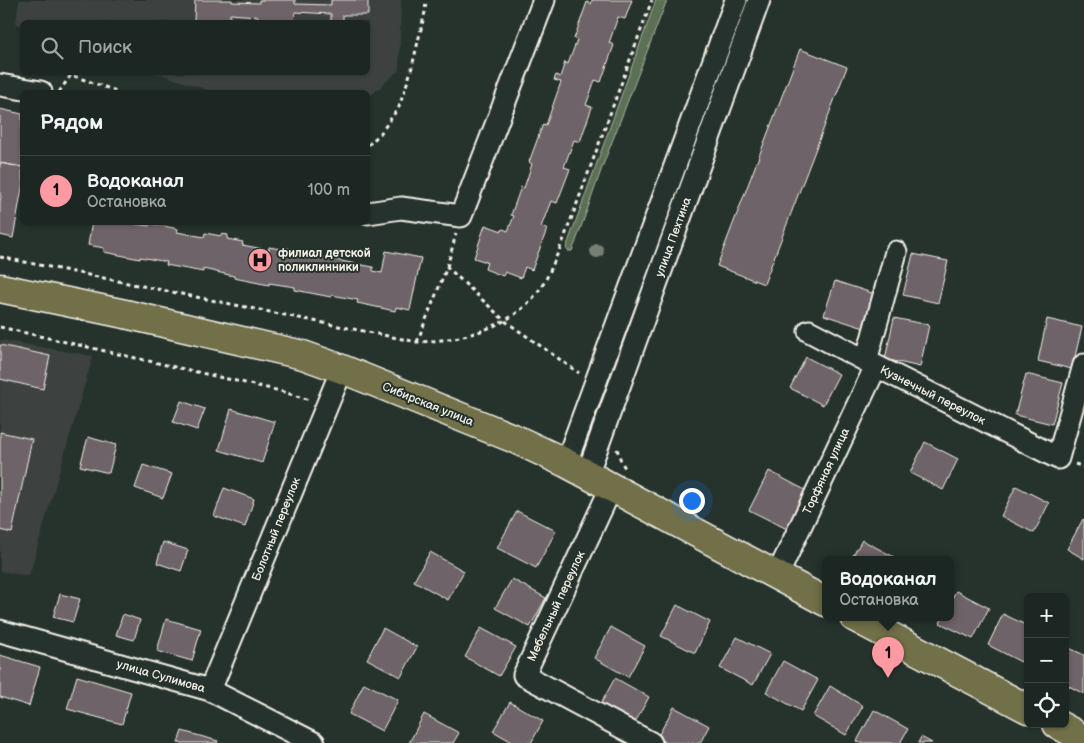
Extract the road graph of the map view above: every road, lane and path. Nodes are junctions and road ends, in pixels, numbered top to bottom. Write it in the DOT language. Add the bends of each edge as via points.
graph roads {
  1 [pos="426,0"];
  2 [pos="544,0"];
  3 [pos="652,0"];
  4 [pos="736,0"];
  5 [pos="759,0"];
  6 [pos="71,75"];
  7 [pos="71,75"];
  8 [pos="0,85"];
  9 [pos="29,90"];
  10 [pos="60,90"];
  11 [pos="112,90"];
  12 [pos="370,143"];
  13 [pos="370,213"];
  14 [pos="461,216"];
  15 [pos="896,252"];
  16 [pos="0,257"];
  17 [pos="447,267"];
  18 [pos="0,288"];
  19 [pos="505,321"];
  20 [pos="0,327"];
  21 [pos="809,331"];
  22 [pos="417,342"];
  23 [pos="871,364"];
  24 [pos="1084,365"];
  25 [pos="342,369"];
  26 [pos="595,384"];
  27 [pos="327,406"];
  28 [pos="618,441"];
  29 [pos="576,469"];
  30 [pos="619,479"];
  31 [pos="777,576"];
  32 [pos="822,600"];
  33 [pos="862,621"];
  34 [pos="0,631"];
  35 [pos="210,690"];
  36 [pos="1024,707"];
  37 [pos="1064,728"];
  38 [pos="1084,739"];
  39 [pos="314,743"];
  40 [pos="651,743"];
  1 -- 12 [label="path" via="411,71 399,107"];
  2 -- 14 [label="street"];
  3 -- 19 [label="path" via="546,280 530,301"];
  4 -- 26 [label="street, улица Пехтина"];
  5 -- 29 [label="street, улица Пехтина"];
  6 -- 11 [label="path"];
  7 -- 10 [label="path"];
  8 -- 9 [label="street"];
  13 -- 14 [label="street" via="401,208"];
  14 -- 17 [label="path"];
  15 -- 23 [label="street, Торфяная улица"];
  16 -- 22 [label="path"];
  17 -- 19 [label="path"];
  17 -- 22 [label="path"];
  18 -- 25 [label="main road, Сибирская улица" via="303,355"];
  19 -- 22 [label="path" via="469,334"];
  19 -- 26 [label="path"];
  20 -- 27 [label="path" via="280,391"];
  21 -- 23 [label="street, Кузнечный переулок"];
  23 -- 24 [label="street, Кузнечный переулок" via="1058,458"];
  23 -- 31 [label="street, Торфяная улица"];
  25 -- 27 [label="street, Болотный переулок"];
  25 -- 29 [label="main road, Сибирская улица" via="515,439"];
  26 -- 29 [label="street, улица Пехтина"];
  27 -- 35 [label="street, Болотный переулок"];
  28 -- 30 [label="path"];
  29 -- 30 [label="main road, Сибирская улица"];
  30 -- 31 [label="main road, Сибирская улица"];
  30 -- 40 [label="street, Мебельный переулок" via="524,675"];
  31 -- 32 [label="main road, Сибирская улица"];
  33 -- 36 [label="main road"];
  34 -- 35 [label="street, улица Сулимова"];
  35 -- 39 [label="street, улица Сулимова"];
  37 -- 38 [label="main road"];
}
